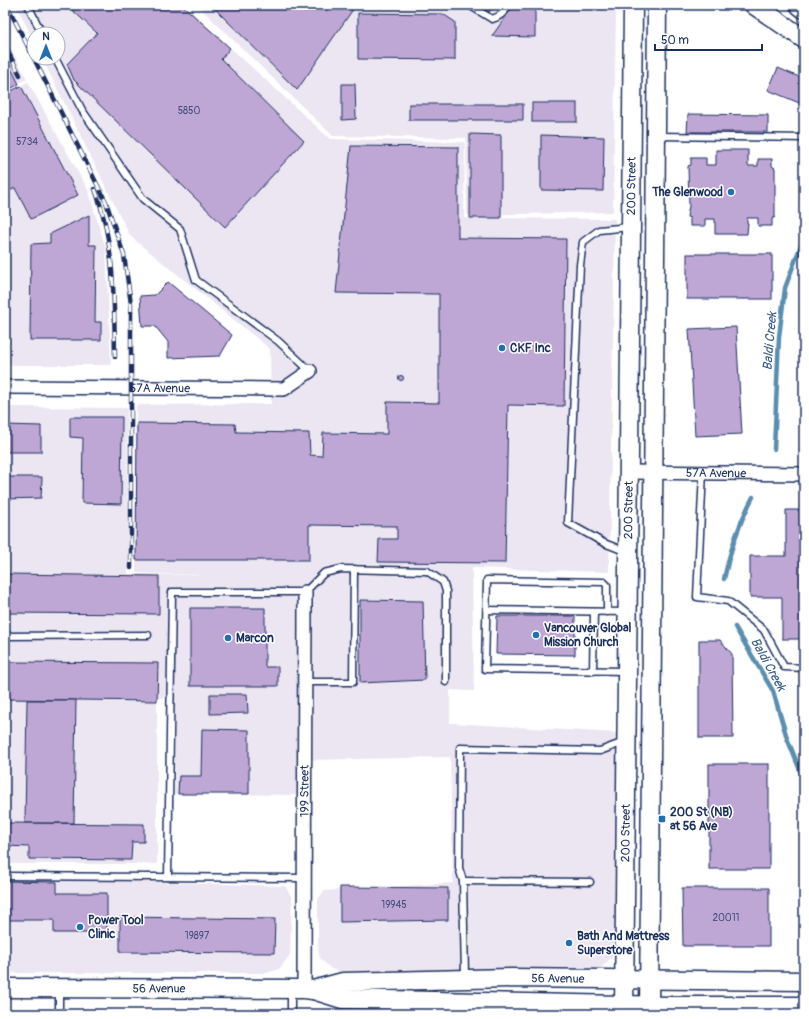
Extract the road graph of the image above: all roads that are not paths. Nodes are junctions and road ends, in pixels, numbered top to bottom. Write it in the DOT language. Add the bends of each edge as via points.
graph roads {
  1 [pos="28,5"];
  2 [pos="469,5"];
  3 [pos="509,5"];
  4 [pos="633,5"];
  5 [pos="657,5"];
  6 [pos="754,5"];
  7 [pos="798,5"];
  8 [pos="804,9"];
  9 [pos="38,26"];
  10 [pos="804,39"];
  11 [pos="59,66"];
  12 [pos="656,136"];
  13 [pos="804,138"];
  14 [pos="630,227"];
  15 [pos="310,371"];
  16 [pos="5,388"];
  17 [pos="628,472"];
  18 [pos="654,472"];
  19 [pos="703,472"];
  20 [pos="804,474"];
  21 [pos="628,552"];
  22 [pos="354,569"];
  23 [pos="305,592"];
  24 [pos="487,610"];
  25 [pos="594,612"];
  26 [pos="607,612"];
  27 [pos="628,612"];
  28 [pos="148,635"];
  29 [pos="5,636"];
  30 [pos="804,668"];
  31 [pos="593,671"];
  32 [pos="628,671"];
  33 [pos="305,682"];
  34 [pos="446,682"];
  35 [pos="627,740"];
  36 [pos="5,876"];
  37 [pos="168,877"];
  38 [pos="304,878"];
  39 [pos="463,881"];
  40 [pos="590,882"];
  41 [pos="469,978"];
  42 [pos="625,980"];
  43 [pos="649,980"];
  44 [pos="804,981"];
  45 [pos="5,988"];
  46 [pos="59,988"];
  47 [pos="303,990"];
  48 [pos="454,1002"];
  49 [pos="804,1006"];
  50 [pos="624,1009"];
  51 [pos="649,1010"];
  52 [pos="700,1010"];
  53 [pos="59,1014"];
  54 [pos="291,1014"];
  1 -- 9 [label="lane"];
  2 -- 3 [label="lane" via="492,19 498,18"];
  4 -- 14 [label="main road, 200 Street"];
  5 -- 12 [label="main road, 200 Street"];
  6 -- 10 [label="main road"];
  7 -- 8 [label="main road"];
  11 -- 15 [label="lane" via="82,110 143,199 180,229 196,280 278,341"];
  12 -- 13 [label="lane"];
  12 -- 18 [label="main road, 200 Street"];
  14 -- 17 [label="main road, 200 Street"];
  14 -- 21 [label="lane" via="599,230 583,242 568,523 604,543"];
  15 -- 16 [label="street, 57A Avenue" via="284,389"];
  17 -- 18 [label="street, 57A Avenue"];
  17 -- 21 [label="main road, 200 Street"];
  18 -- 19 [label="street, 57A Avenue"];
  18 -- 43 [label="main road, 200 Street"];
  19 -- 20 [label="street, 57A Avenue"];
  19 -- 30 [label="lane" via="698,598 728,600 764,630 784,667"];
  21 -- 27 [label="main road, 200 Street"];
  22 -- 23 [label="lane" via="324,573"];
  22 -- 33 [label="lane" via="353,682"];
  22 -- 34 [label="lane" via="427,571 443,582 446,591"];
  23 -- 33 [label="street, 199 Street"];
  23 -- 37 [label="lane" via="172,592"];
  24 -- 25 [label="lane"];
  24 -- 26 [label="lane" via="487,580 604,582 607,585"];
  24 -- 31 [label="lane" via="485,669"];
  25 -- 26 [label="lane"];
  25 -- 31 [label="lane"];
  26 -- 27 [label="lane"];
  27 -- 32 [label="main road, 200 Street"];
  28 -- 29 [label="lane"];
  31 -- 32 [label="lane"];
  32 -- 35 [label="main road, 200 Street"];
  33 -- 38 [label="street, 199 Street"];
  35 -- 39 [label="lane" via="600,751 460,748 458,868"];
  35 -- 42 [label="main road, 200 Street"];
  36 -- 37 [label="lane"];
  37 -- 38 [label="lane"];
  38 -- 47 [label="street, 199 Street"];
  39 -- 40 [label="lane"];
  39 -- 41 [label="lane"];
  41 -- 42 [label="main road, 56 Avenue"];
  41 -- 47 [label="main road, 56 Avenue" via="343,982"];
  41 -- 48 [label="main road" via="456,989"];
  42 -- 43 [label="main road, 56 Avenue"];
  42 -- 50 [label="main road, 200 Street"];
  43 -- 44 [label="main road, 56 Avenue"];
  43 -- 51 [label="main road, 200 Street"];
  45 -- 46 [label="main road, 56 Avenue"];
  46 -- 47 [label="main road, 56 Avenue"];
  46 -- 53 [label="lane"];
  47 -- 48 [label="main road, 56 Avenue" via="342,999"];
  47 -- 54 [label="lane"];
  48 -- 50 [label="main road, 56 Avenue"];
  49 -- 52 [label="main road, 56 Avenue"];
  50 -- 51 [label="main road, 56 Avenue"];
  51 -- 52 [label="main road, 56 Avenue"];
}
